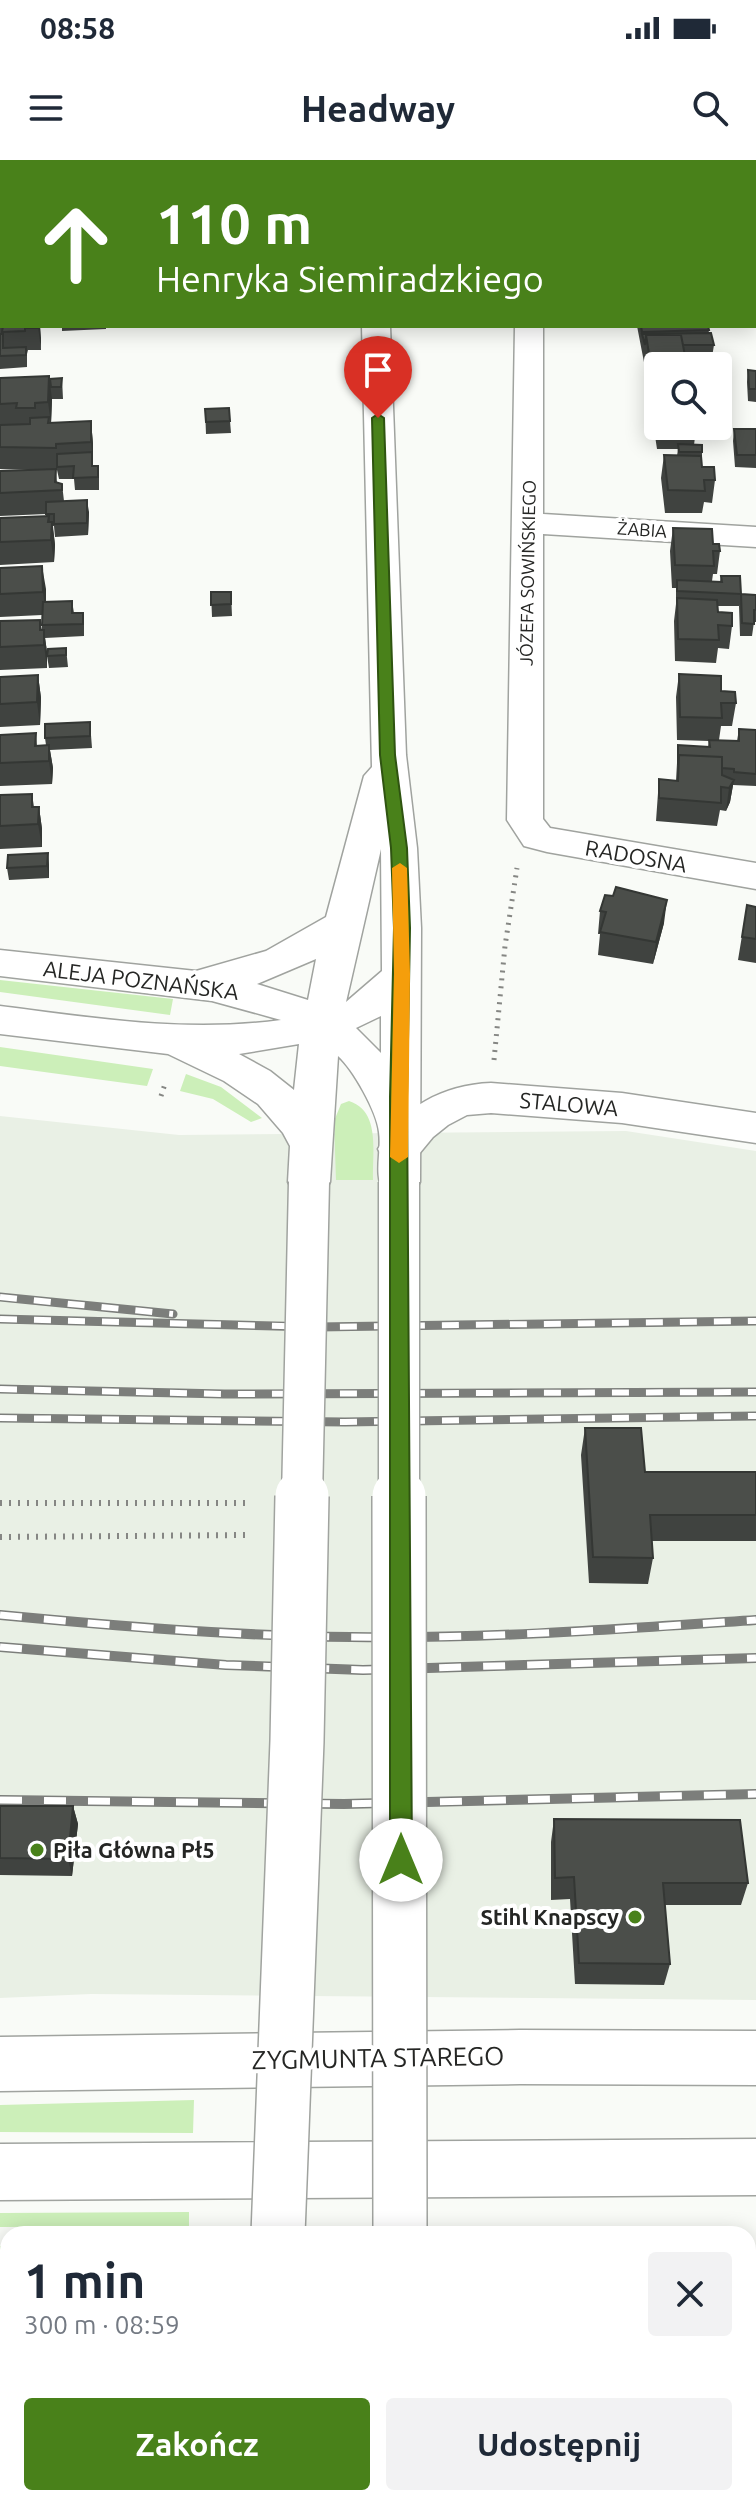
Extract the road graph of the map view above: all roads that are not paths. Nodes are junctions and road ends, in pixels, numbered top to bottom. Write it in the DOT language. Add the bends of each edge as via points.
graph roads {
  1 [pos="376,328"];
  2 [pos="529,328"];
  3 [pos="528,523"];
  4 [pos="756,537"];
  5 [pos="388,755"];
  6 [pos="525,820"];
  7 [pos="756,876"];
  8 [pos="342,925"];
  9 [pos="0,963"];
  10 [pos="402,974"];
  11 [pos="194,984"];
  12 [pos="0,1020"];
  13 [pos="322,1025"];
  14 [pos="177,1041"];
  15 [pos="756,1128"];
  16 [pos="310,1164"];
  17 [pos="399,1166"];
  18 [pos="756,2058"];
  19 [pos="0,2064"];
  20 [pos="756,2167"];
  21 [pos="0,2172"];
  22 [pos="278,2226"];
  23 [pos="400,2226"];
  1 -- 5 [label="main road"];
  2 -- 3 [label="main road, JÓZEFA SOWIŃSKIEGO"];
  3 -- 4 [label="main road, ŻABIA"];
  3 -- 6 [label="main road, JÓZEFA SOWIŃSKIEGO"];
  5 -- 8 [label="main road"];
  5 -- 10 [label="main road" via="399,848"];
  6 -- 7 [label="main road, RADOSNA" via="537,837 563,844"];
  8 -- 11 [label="main road" via="297,955 233,978"];
  8 -- 13 [label="main road"];
  9 -- 11 [label="main road, ALEJA POZNAŃSKA"];
  10 -- 13 [label="main road, ALEJA POZNAŃSKA" via="359,1012"];
  10 -- 17 [label="main road"];
  11 -- 13 [label="main road, ALEJA POZNAŃSKA" via="260,995"];
  12 -- 14 [label="main road, ALEJA POZNAŃSKA"];
  13 -- 14 [label="main road, ALEJA POZNAŃSKA"];
  13 -- 16 [label="main road"];
  13 -- 17 [label="main road, ALEJA POZNAŃSKA" via="357,1052 380,1081 394,1115"];
  14 -- 16 [label="main road, ALEJA POZNAŃSKA" via="263,1085 295,1114"];
  15 -- 17 [label="main road, STALOWA" via="604,1106 489,1097 430,1116 408,1135"];
  16 -- 22 [label="main road, bridge" via="297,1741"];
  17 -- 23 [label="main road, bridge"];
  18 -- 19 [label="main road, ZYGMUNTA STAREGO"];
  20 -- 21 [label="main road"];
}
